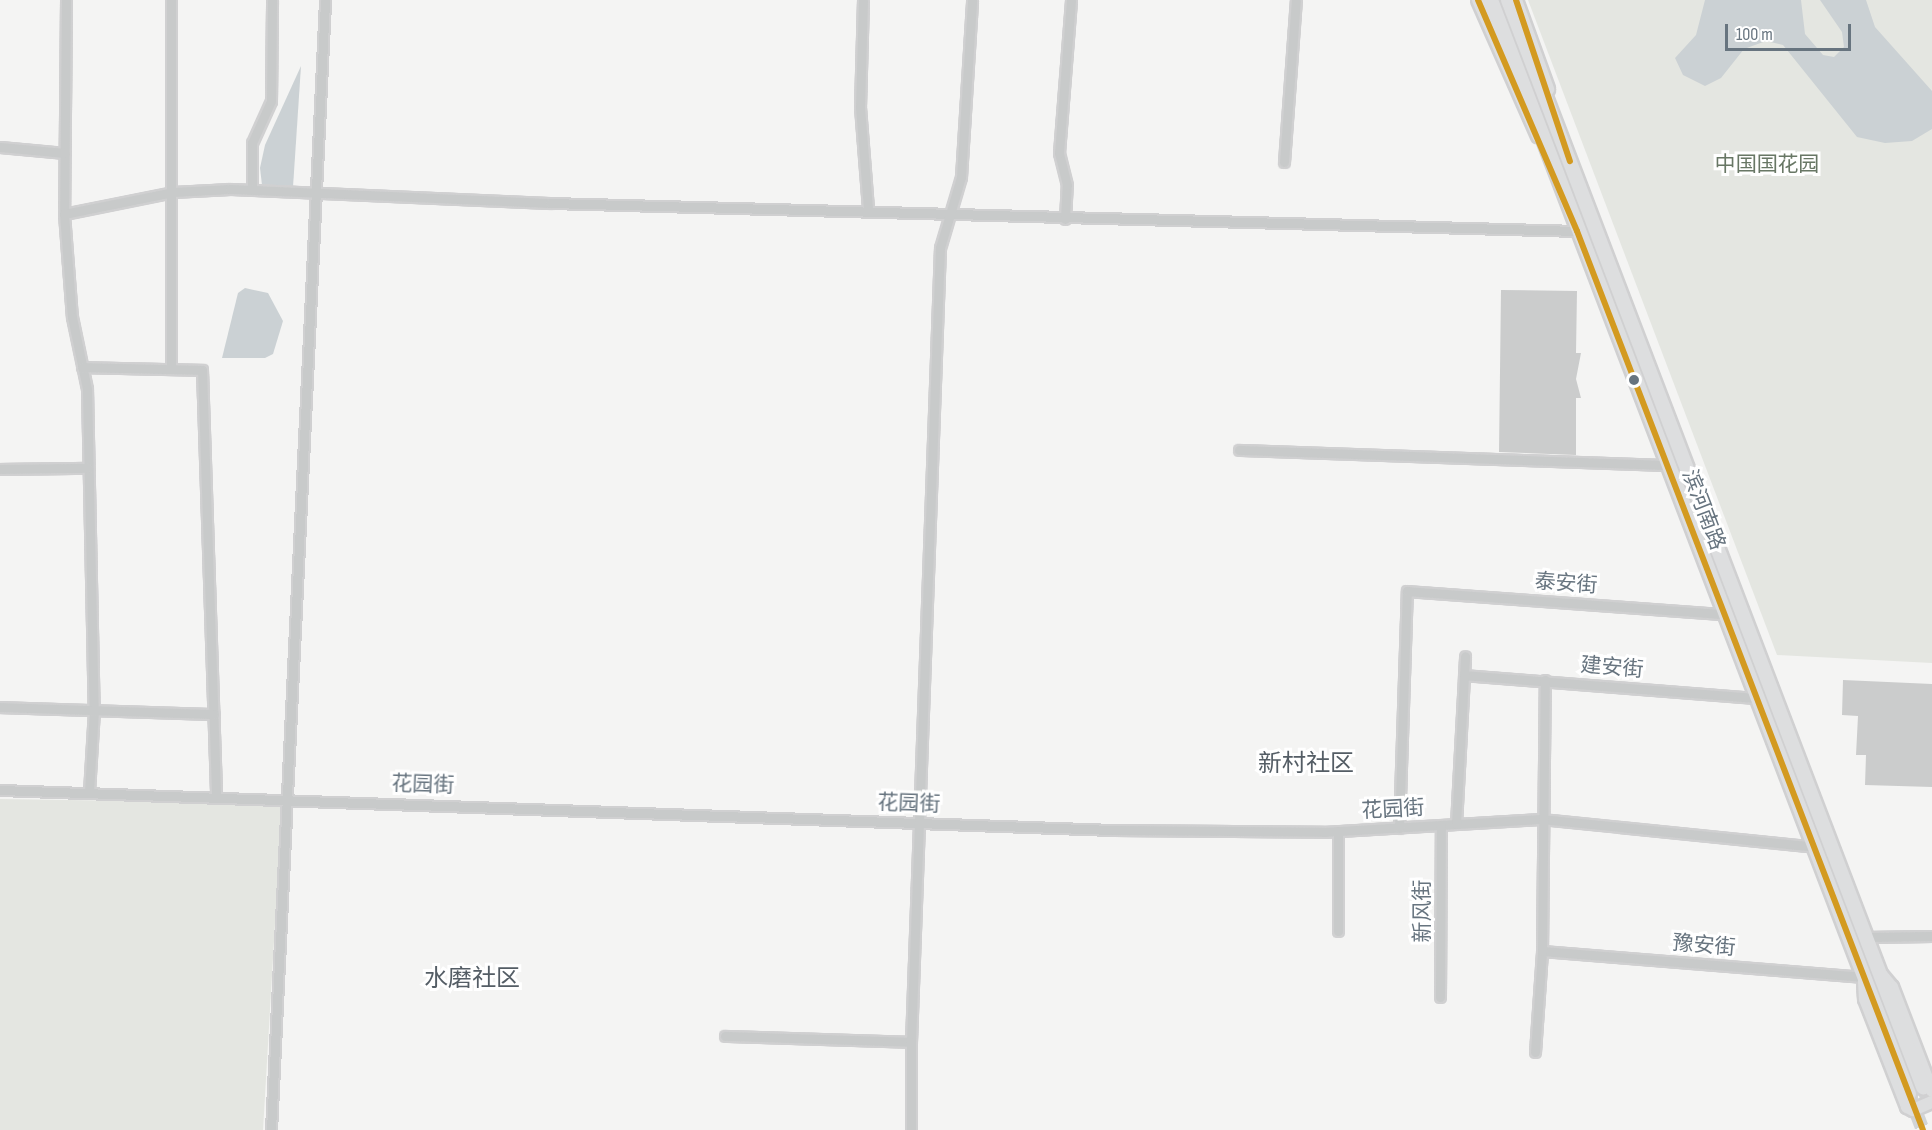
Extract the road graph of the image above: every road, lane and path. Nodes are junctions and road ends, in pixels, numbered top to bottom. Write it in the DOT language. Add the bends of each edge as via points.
graph roads {
  1 [pos="66,0"];
  2 [pos="171,0"];
  3 [pos="272,0"];
  4 [pos="325,0"];
  5 [pos="863,0"];
  6 [pos="972,0"];
  7 [pos="1071,0"];
  8 [pos="1296,0"];
  9 [pos="1478,0"];
  10 [pos="1491,0"];
  11 [pos="1508,0"];
  12 [pos="1516,0"];
  13 [pos="1563,142"];
  14 [pos="0,147"];
  15 [pos="1545,151"];
  16 [pos="64,153"];
  17 [pos="1284,162"];
  18 [pos="252,190"];
  19 [pos="173,192"];
  20 [pos="316,192"];
  21 [pos="868,209"];
  22 [pos="949,213"];
  23 [pos="64,214"];
  24 [pos="1065,219"];
  25 [pos="1577,231"];
  26 [pos="82,367"];
  27 [pos="171,369"];
  28 [pos="1239,450"];
  29 [pos="1668,465"];
  30 [pos="88,468"];
  31 [pos="0,469"];
  32 [pos="1706,519"];
  33 [pos="1690,525"];
  34 [pos="1723,614"];
  35 [pos="1465,656"];
  36 [pos="1464,675"];
  37 [pos="1545,680"];
  38 [pos="1757,698"];
  39 [pos="0,706"];
  40 [pos="94,710"];
  41 [pos="214,714"];
  42 [pos="0,790"];
  43 [pos="89,792"];
  44 [pos="216,796"];
  45 [pos="287,799"];
  46 [pos="1541,819"];
  47 [pos="919,823"];
  48 [pos="1456,824"];
  49 [pos="1441,825"];
  50 [pos="1399,828"];
  51 [pos="1338,831"];
  52 [pos="1815,847"];
  53 [pos="1338,931"];
  54 [pos="1932,936"];
  55 [pos="1865,937"];
  56 [pos="1542,951"];
  57 [pos="1864,977"];
  58 [pos="1440,997"];
  59 [pos="725,1036"];
  60 [pos="911,1042"];
  61 [pos="1535,1052"];
  62 [pos="1928,1089"];
  63 [pos="1908,1100"];
  64 [pos="1932,1102"];
  65 [pos="271,1130"];
  66 [pos="911,1130"];
  1 -- 16 [label="street"];
  2 -- 19 [label="street"];
  3 -- 18 [label="street" via="271,101 252,143"];
  4 -- 20 [label="street"];
  5 -- 21 [label="street" via="860,107"];
  6 -- 22 [label="street" via="961,177"];
  7 -- 24 [label="street" via="1059,153 1067,185"];
  8 -- 17 [label="street"];
  9 -- 15 [label="main road" via="1508,79"];
  10 -- 15 [label="main road, 滨河南路"];
  11 -- 13 [label="main road, 滨河南路"];
  12 -- 13 [label="main road"];
  13 -- 32 [label="main road, 滨河南路"];
  14 -- 16 [label="street"];
  15 -- 25 [label="main road, 滨河南路"];
  16 -- 23 [label="street"];
  18 -- 19 [label="street"];
  18 -- 20 [label="street"];
  19 -- 23 [label="street"];
  19 -- 27 [label="street"];
  20 -- 21 [label="street" via="550,203"];
  20 -- 45 [label="street"];
  21 -- 22 [label="street"];
  22 -- 24 [label="street"];
  22 -- 47 [label="street" via="940,248"];
  23 -- 26 [label="street" via="72,317"];
  24 -- 25 [label="street"];
  25 -- 29 [label="main road, 滨河南路"];
  26 -- 27 [label="street"];
  26 -- 30 [label="street"];
  27 -- 41 [label="street" via="202,370"];
  28 -- 29 [label="street"];
  29 -- 33 [label="main road, 滨河南路"];
  30 -- 31 [label="street"];
  30 -- 40 [label="street"];
  32 -- 33 [label="main road"];
  32 -- 55 [label="main road, 滨河南路"];
  33 -- 34 [label="main road, 滨河南路"];
  34 -- 38 [label="main road, 滨河南路"];
  34 -- 50 [label="street, 泰安街" via="1407,591"];
  35 -- 36 [label="street"];
  36 -- 37 [label="street, 建安街"];
  36 -- 48 [label="street"];
  37 -- 38 [label="street, 建安街"];
  37 -- 46 [label="street"];
  38 -- 52 [label="main road, 滨河南路"];
  39 -- 40 [label="street"];
  40 -- 41 [label="street"];
  40 -- 43 [label="street"];
  41 -- 44 [label="street"];
  42 -- 43 [label="street, 花园街"];
  43 -- 44 [label="street, 花园街"];
  44 -- 45 [label="street, 花园街"];
  45 -- 47 [label="street, 花园街"];
  45 -- 65 [label="street"];
  46 -- 48 [label="street, 花园街"];
  46 -- 52 [label="street, 花园街"];
  46 -- 56 [label="street"];
  47 -- 51 [label="street, 花园街" via="1114,830"];
  47 -- 60 [label="street"];
  48 -- 49 [label="street, 花园街"];
  49 -- 50 [label="street, 花园街"];
  49 -- 58 [label="street, 新风街"];
  50 -- 51 [label="street, 花园街"];
  51 -- 53 [label="street"];
  52 -- 57 [label="main road, 滨河南路"];
  54 -- 55 [label="street"];
  55 -- 57 [label="main road"];
  55 -- 62 [label="main road, 滨河南路"];
  56 -- 57 [label="street, 豫安街"];
  56 -- 61 [label="street"];
  57 -- 63 [label="main road, 滨河南路"];
  59 -- 60 [label="street"];
  60 -- 66 [label="street"];
  63 -- 64 [label="main road" via="1913,1110"];
}
